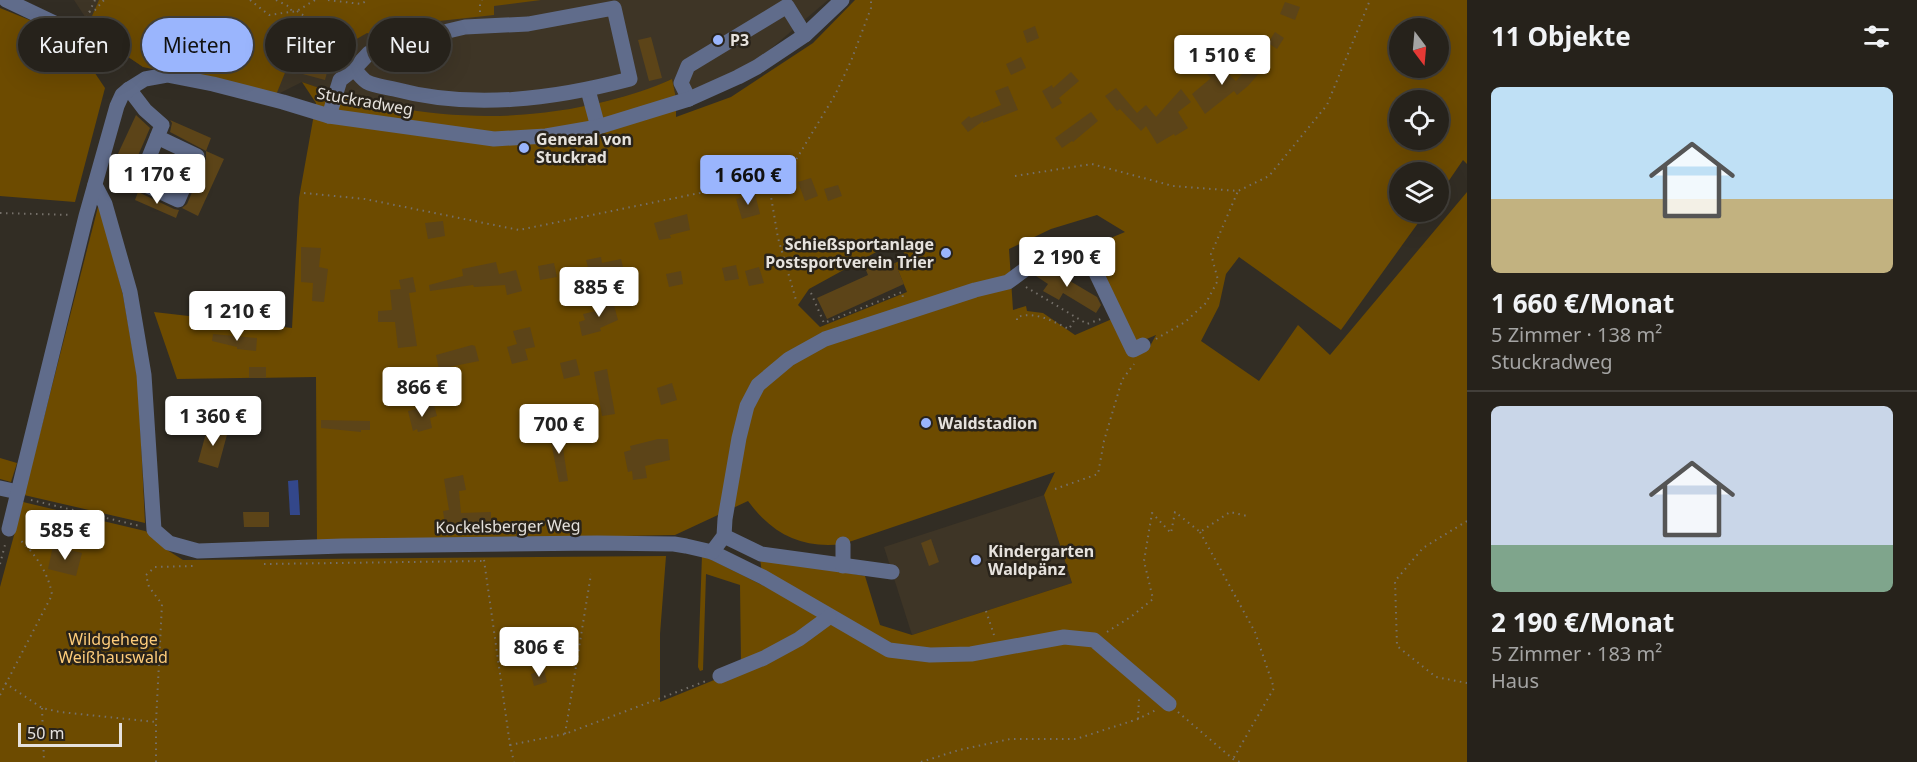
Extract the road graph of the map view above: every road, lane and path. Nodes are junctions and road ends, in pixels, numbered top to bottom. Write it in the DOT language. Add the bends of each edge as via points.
graph roads {
  1 [pos="6,0"];
  2 [pos="95,0"];
  3 [pos="104,0"];
  4 [pos="250,0"];
  5 [pos="276,0"];
  6 [pos="315,0"];
  7 [pos="328,0"];
  8 [pos="368,0"];
  9 [pos="842,0"];
  10 [pos="871,0"];
  11 [pos="1370,0"];
  12 [pos="297,11"];
  13 [pos="292,12"];
  14 [pos="44,18"];
  15 [pos="451,30"];
  16 [pos="805,35"];
  17 [pos="368,53"];
  18 [pos="368,54"];
  19 [pos="356,67"];
  20 [pos="356,71"];
  21 [pos="350,72"];
  22 [pos="129,89"];
  23 [pos="588,90"];
  24 [pos="688,99"];
  25 [pos="330,116"];
  26 [pos="598,127"];
  27 [pos="157,137"];
  28 [pos="1015,176"];
  29 [pos="768,179"];
  30 [pos="94,185"];
  31 [pos="1238,191"];
  32 [pos="304,193"];
  33 [pos="0,213"];
  34 [pos="86,216"];
  35 [pos="1026,287"];
  36 [pos="902,292"];
  37 [pos="811,293"];
  38 [pos="796,300"];
  39 [pos="1077,317"];
  40 [pos="1017,320"];
  41 [pos="1097,321"];
  42 [pos="1143,345"];
  43 [pos="0,488"];
  44 [pos="1055,489"];
  45 [pos="18,492"];
  46 [pos="1247,516"];
  47 [pos="1467,521"];
  48 [pos="9,529"];
  49 [pos="154,530"];
  50 [pos="1200,532"];
  51 [pos="724,536"];
  52 [pos="843,544"];
  53 [pos="712,552"];
  54 [pos="0,564"];
  55 [pos="258,565"];
  56 [pos="203,566"];
  57 [pos="843,566"];
  58 [pos="892,573"];
  59 [pos="591,574"];
  60 [pos="986,611"];
  61 [pos="829,617"];
  62 [pos="1094,640"];
  63 [pos="998,649"];
  64 [pos="720,676"];
  65 [pos="5,683"];
  66 [pos="1467,683"];
  67 [pos="0,695"];
  68 [pos="1169,704"];
  69 [pos="42,708"];
  70 [pos="156,722"];
  71 [pos="565,734"];
  72 [pos="510,745"];
  73 [pos="1233,759"];
  74 [pos="45,762"];
  75 [pos="156,762"];
  76 [pos="514,762"];
  77 [pos="921,762"];
  78 [pos="1240,762"];
  1 -- 14 [label="street"];
  2 -- 3 [label="path" via="89,12"];
  4 -- 13 [label="path" via="268,15"];
  5 -- 13 [label="path"];
  6 -- 12 [label="path"];
  7 -- 8 [label="path" via="361,4"];
  9 -- 16 [label="street, Stuckradweg"];
  10 -- 29 [label="path" via="835,95 791,168"];
  11 -- 31 [label="path" via="1328,105 1269,176"];
  12 -- 13 [label="path"];
  12 -- 17 [label="path" via="349,49"];
  15 -- 23 [label="street" via="528,24 614,8 630,79"];
  16 -- 24 [label="street, Stuckradweg" via="757,68"];
  16 -- 24 [label="street" via="787,6 688,66 681,83"];
  18 -- 19 [label="street"];
  20 -- 23 [label="street" via="368,82 409,93 458,99 514,100"];
  21 -- 25 [label="street" via="340,80"];
  22 -- 25 [label="street, Stuckradweg" via="167,75"];
  22 -- 27 [label="street" via="162,125"];
  22 -- 30 [label="street" via="117,106"];
  23 -- 26 [label="street"];
  24 -- 26 [label="street, Stuckradweg"];
  25 -- 26 [label="street, Stuckradweg" via="494,139"];
  28 -- 31 [label="path" via="1092,164 1173,186"];
  29 -- 32 [label="path" via="519,230 365,199"];
  29 -- 38 [label="path" via="778,238"];
  30 -- 34 [label="street"];
  30 -- 49 [label="street" via="105,204 130,292 143,365"];
  31 -- 42 [label="path" via="1211,254 1218,280 1206,303 1185,321"];
  33 -- 34 [label="path"];
  34 -- 45 [label="street"];
  35 -- 39 [label="path"];
  36 -- 37 [label="path" via="824,323"];
  39 -- 40 [label="path" via="1069,329 1026,314"];
  39 -- 41 [label="path" via="1087,324"];
  42 -- 44 [label="path" via="1122,380 1098,474"];
  42 -- 51 [label="street" via="1133,350 1086,252 1043,256 1008,282 825,339 789,358 758,385 747,406"];
  43 -- 45 [label="street"];
  45 -- 48 [label="street"];
  45 -- 49 [label="path" via="26,499"];
  46 -- 50 [label="path" via="1230,512"];
  47 -- 66 [label="path" via="1423,548 1395,581 1397,646 1436,677"];
  48 -- 54 [label="path"];
  48 -- 65 [label="path" via="29,548 50,582 52,596"];
  49 -- 53 [label="street, Kockelsberger Weg" via="169,543 198,551 597,543 674,544"];
  50 -- 62 [label="path" via="1175,512 1171,533 1152,513 1144,561 1153,599"];
  50 -- 73 [label="path" via="1255,633 1274,688"];
  51 -- 53 [label="street"];
  51 -- 57 [label="street" via="761,554"];
  52 -- 57 [label="street"];
  53 -- 61 [label="street, Kockelsberger Weg"];
  55 -- 72 [label="path" via="484,561"];
  56 -- 70 [label="path" via="155,567 146,575 149,587 162,604"];
  57 -- 58 [label="street"];
  59 -- 71 [label="path"];
  60 -- 63 [label="path"];
  61 -- 63 [label="street, Kockelsberger Weg" via="889,650 930,655"];
  61 -- 64 [label="street" via="764,658"];
  62 -- 63 [label="street, Kockelsberger Weg" via="1064,637"];
  62 -- 68 [label="street"];
  64 -- 71 [label="path"];
  65 -- 67 [label="path"];
  65 -- 69 [label="path"];
  68 -- 73 [label="path"];
  68 -- 77 [label="path" via="1138,719 1076,739 1010,739"];
  69 -- 70 [label="path"];
  69 -- 74 [label="path"];
  70 -- 75 [label="path"];
  71 -- 72 [label="path"];
  72 -- 76 [label="path"];
  73 -- 78 [label="path"];
}
